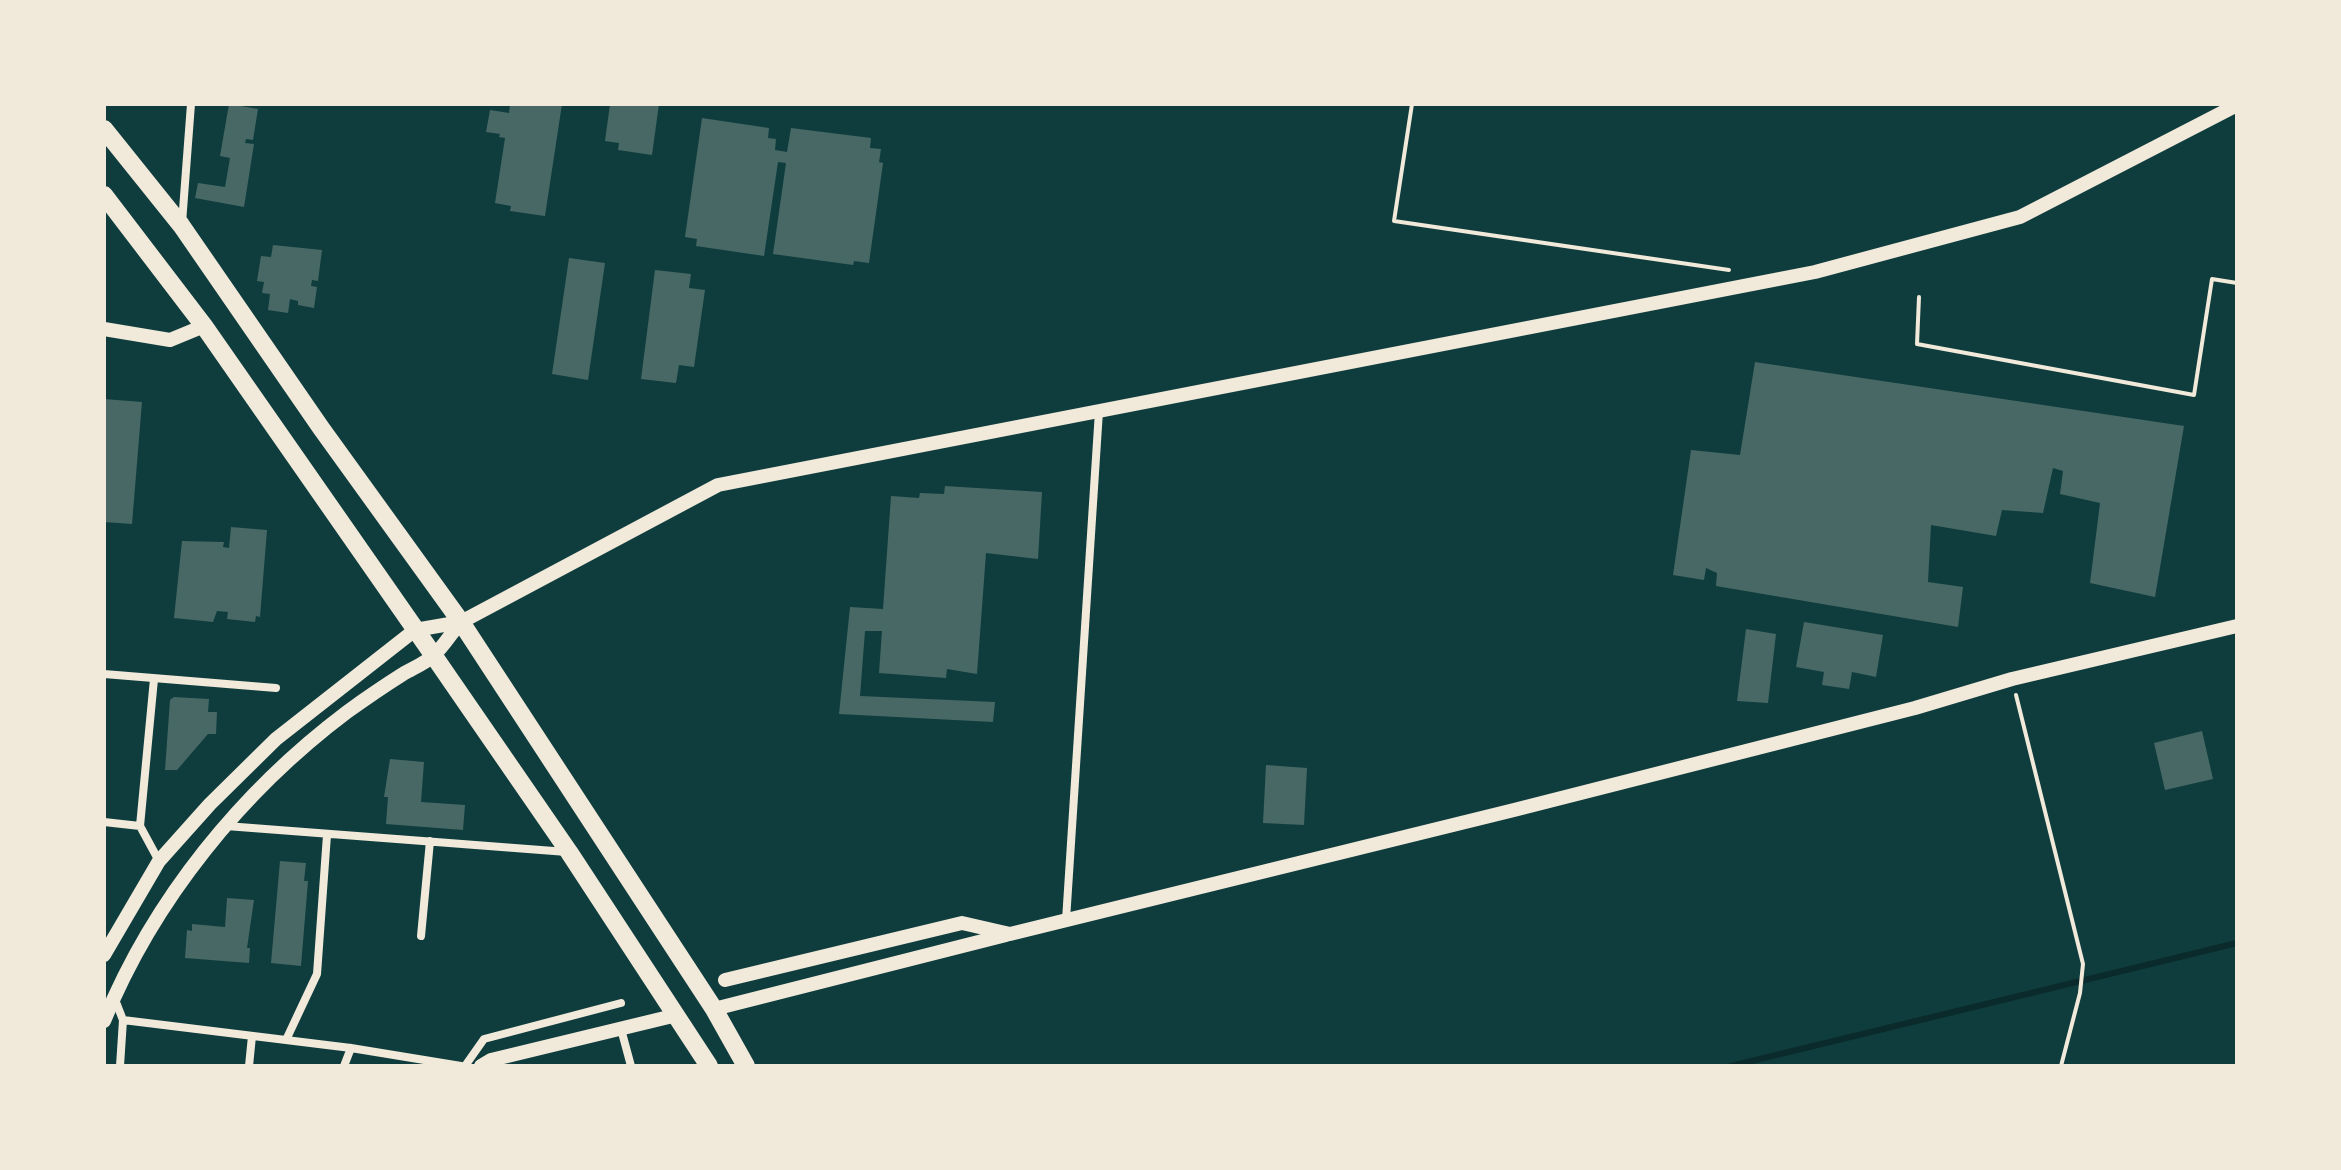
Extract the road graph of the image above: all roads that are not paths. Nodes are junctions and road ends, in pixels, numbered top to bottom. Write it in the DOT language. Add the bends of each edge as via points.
graph roads {
  1 [pos="191,104"];
  2 [pos="2237,105"];
  3 [pos="104,129"];
  4 [pos="104,195"];
  5 [pos="181,225"];
  6 [pos="204,326"];
  7 [pos="104,329"];
  8 [pos="1099,411"];
  9 [pos="461,622"];
  10 [pos="2237,626"];
  11 [pos="415,630"];
  12 [pos="434,656"];
  13 [pos="104,674"];
  14 [pos="154,679"];
  15 [pos="276,688"];
  16 [pos="104,822"];
  17 [pos="140,826"];
  18 [pos="225,826"];
  19 [pos="327,835"];
  20 [pos="430,841"];
  21 [pos="569,852"];
  22 [pos="159,861"];
  23 [pos="1066,920"];
  24 [pos="1010,934"];
  25 [pos="421,936"];
  26 [pos="104,955"];
  27 [pos="725,980"];
  28 [pos="114,996"];
  29 [pos="621,1003"];
  30 [pos="714,1009"];
  31 [pos="677,1015"];
  32 [pos="123,1020"];
  33 [pos="104,1021"];
  34 [pos="621,1029"];
  35 [pos="252,1036"];
  36 [pos="286,1040"];
  37 [pos="351,1048"];
  38 [pos="120,1066"];
  39 [pos="249,1066"];
  40 [pos="344,1066"];
  41 [pos="463,1066"];
  42 [pos="481,1066"];
  43 [pos="631,1066"];
  44 [pos="709,1066"];
  45 [pos="746,1066"];
  1 -- 5 [label="street"];
  2 -- 8 [label="street" via="2020,217 1815,272"];
  3 -- 5 [label="highway"];
  4 -- 6 [label="highway"];
  5 -- 9 [label="highway"];
  6 -- 7 [label="street" via="170,340"];
  6 -- 11 [label="highway"];
  8 -- 9 [label="street" via="718,485"];
  8 -- 23 [label="street"];
  9 -- 11 [label="street"];
  9 -- 12 [label="street"];
  9 -- 30 [label="highway"];
  10 -- 23 [label="street"];
  11 -- 12 [label="highway"];
  11 -- 22 [label="street" via="276,739"];
  12 -- 18 [label="street" via="347,712 287,761"];
  12 -- 21 [label="highway"];
  13 -- 14 [label="street"];
  14 -- 15 [label="street"];
  14 -- 17 [label="street"];
  16 -- 17 [label="street"];
  17 -- 22 [label="street"];
  18 -- 19 [label="street"];
  18 -- 28 [label="street" via="188,872"];
  19 -- 20 [label="street"];
  19 -- 36 [label="street" via="317,974"];
  20 -- 21 [label="street"];
  20 -- 25 [label="street"];
  21 -- 31 [label="highway"];
  22 -- 26 [label="street"];
  23 -- 24 [label="street"];
  24 -- 27 [label="street" via="962,923"];
  24 -- 30 [label="street"];
  28 -- 32 [label="street"];
  28 -- 33 [label="street"];
  29 -- 41 [label="street" via="484,1039"];
  30 -- 45 [label="highway"];
  31 -- 34 [label="street"];
  31 -- 44 [label="highway"];
  32 -- 35 [label="street"];
  32 -- 38 [label="street"];
  34 -- 42 [label="street"];
  34 -- 43 [label="street"];
  35 -- 36 [label="street"];
  35 -- 39 [label="street"];
  36 -- 37 [label="street"];
  37 -- 40 [label="street"];
  37 -- 41 [label="street"];
}
